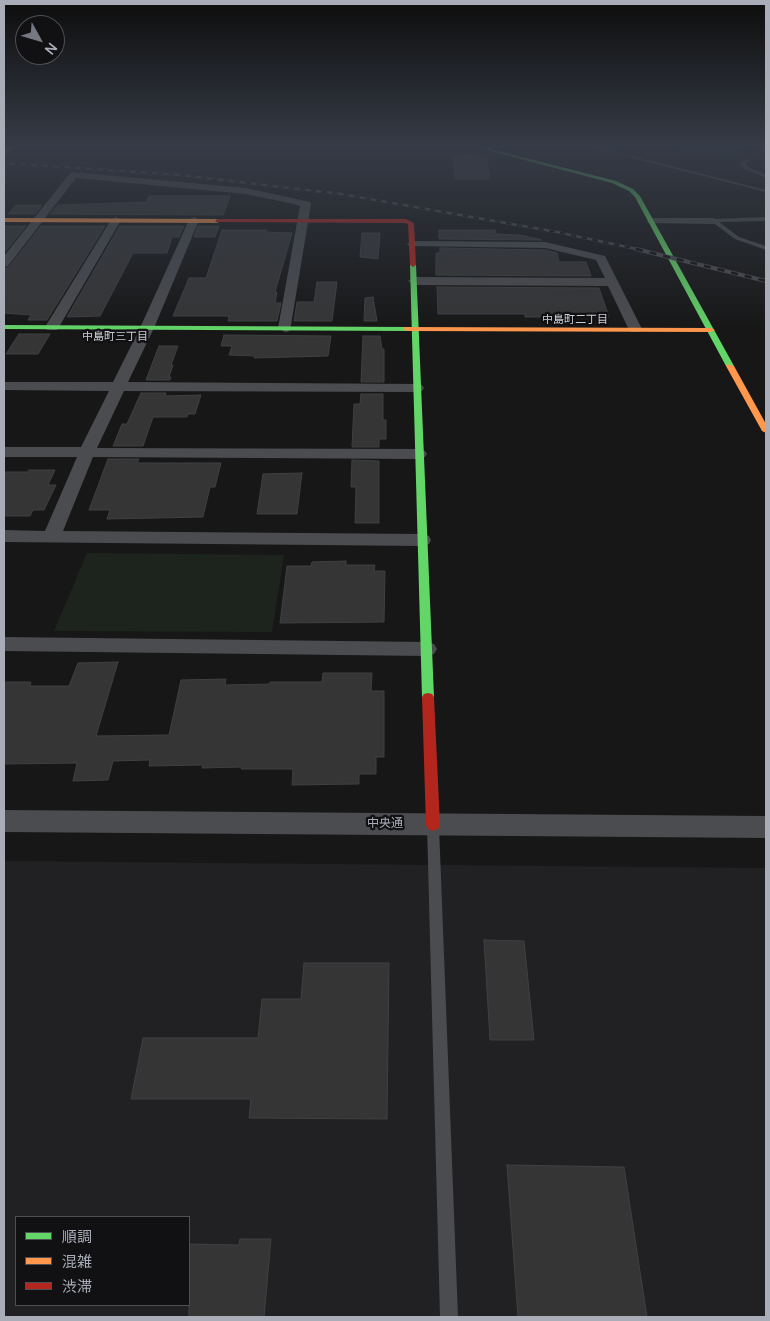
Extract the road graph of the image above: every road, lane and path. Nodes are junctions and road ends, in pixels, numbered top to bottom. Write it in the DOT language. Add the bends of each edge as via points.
graph roads {
  1 [pos="46,210"];
  2 [pos="305,210"];
  3 [pos="645,210"];
  4 [pos="4,220"];
  5 [pos="38,220"];
  6 [pos="116,220"];
  7 [pos="194,220"];
  8 [pos="765,220"];
  9 [pos="303,221"];
  10 [pos="652,221"];
  11 [pos="714,221"];
  12 [pos="413,244"];
  13 [pos="766,248"];
  14 [pos="4,263"];
  15 [pos="414,281"];
  16 [pos="612,282"];
  17 [pos="4,327"];
  18 [pos="52,327"];
  19 [pos="147,328"];
  20 [pos="284,328"];
  21 [pos="416,328"];
  22 [pos="635,329"];
  23 [pos="712,330"];
  24 [pos="4,386"];
  25 [pos="118,386"];
  26 [pos="417,388"];
  27 [pos="766,431"];
  28 [pos="4,452"];
  29 [pos="88,452"];
  30 [pos="419,454"];
  31 [pos="4,536"];
  32 [pos="52,536"];
  33 [pos="422,540"];
  34 [pos="4,644"];
  35 [pos="427,649"];
  36 [pos="4,821"];
  37 [pos="433,825"];
  38 [pos="766,828"];
  39 [pos="449,1317"];
  1 -- 5 [label="street"];
  2 -- 9 [label="street"];
  3 -- 10 [label="main road"];
  4 -- 5 [label="main road"];
  5 -- 6 [label="main road"];
  5 -- 14 [label="street"];
  6 -- 7 [label="main road"];
  6 -- 18 [label="street"];
  7 -- 9 [label="main road"];
  7 -- 19 [label="street"];
  8 -- 11 [label="lane"];
  9 -- 12 [label="main road" via="406,221 411,223"];
  9 -- 20 [label="street"];
  10 -- 11 [label="street"];
  10 -- 23 [label="main road"];
  11 -- 13 [label="lane" via="737,238"];
  12 -- 15 [label="main road"];
  12 -- 16 [label="street" via="545,245 601,258"];
  15 -- 16 [label="street"];
  15 -- 21 [label="main road"];
  16 -- 22 [label="street"];
  17 -- 18 [label="main road"];
  18 -- 19 [label="main road"];
  19 -- 20 [label="main road"];
  19 -- 25 [label="street"];
  20 -- 21 [label="main road"];
  21 -- 22 [label="main road"];
  21 -- 26 [label="main road"];
  22 -- 23 [label="main road"];
  23 -- 27 [label="main road"];
  24 -- 25 [label="street"];
  25 -- 26 [label="street"];
  25 -- 29 [label="street"];
  26 -- 30 [label="main road"];
  28 -- 29 [label="street"];
  29 -- 30 [label="street"];
  29 -- 32 [label="street"];
  30 -- 33 [label="main road"];
  31 -- 32 [label="street"];
  32 -- 33 [label="street"];
  33 -- 35 [label="main road"];
  34 -- 35 [label="street"];
  35 -- 37 [label="main road"];
  36 -- 37 [label="street, 中央通"];
  37 -- 38 [label="street, 中央通"];
  37 -- 39 [label="lane"];
}
